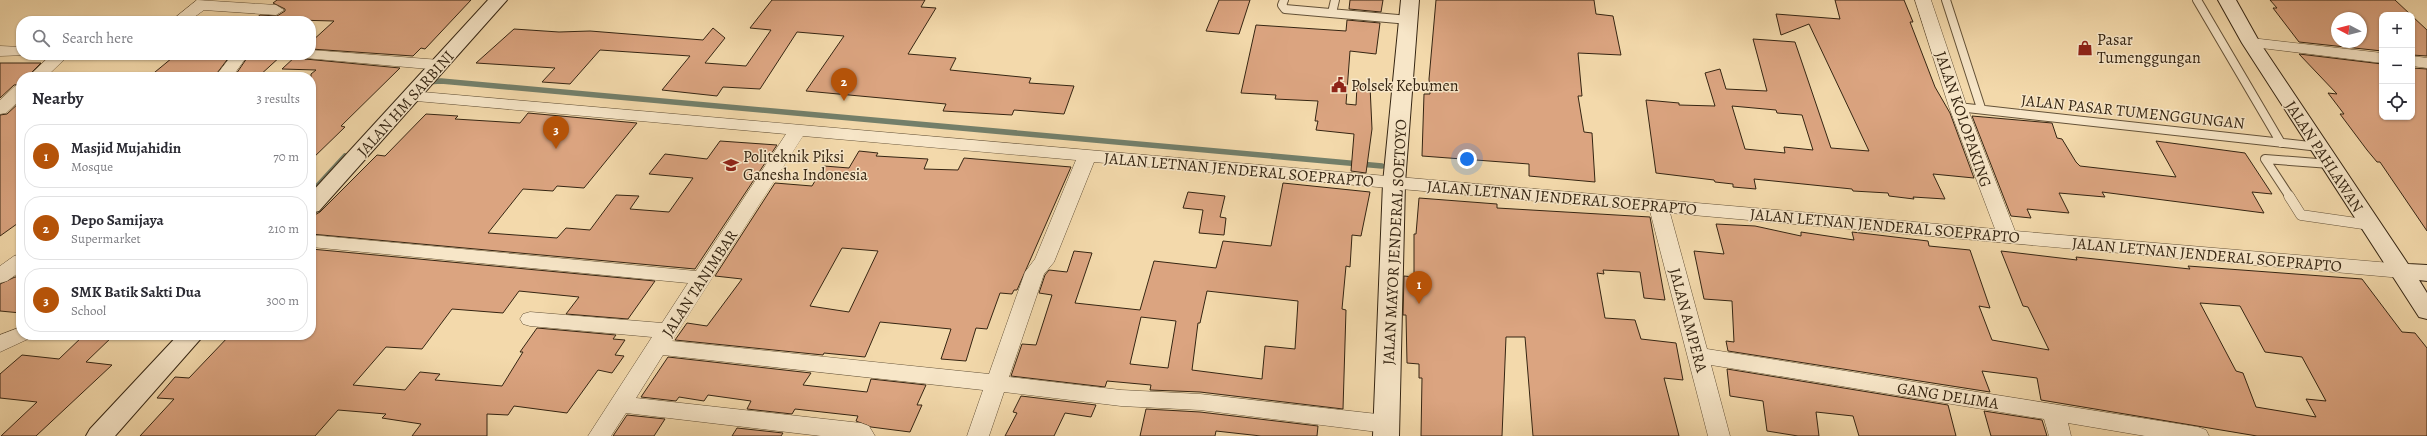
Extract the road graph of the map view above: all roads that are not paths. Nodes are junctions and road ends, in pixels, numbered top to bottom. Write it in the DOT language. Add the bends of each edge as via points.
graph roads {
  1 [pos="498,0"];
  2 [pos="1284,0"];
  3 [pos="1335,0"];
  4 [pos="1923,0"];
  5 [pos="1946,0"];
  6 [pos="2197,0"];
  7 [pos="2227,0"];
  8 [pos="203,3"];
  9 [pos="276,10"];
  10 [pos="1409,10"];
  11 [pos="1332,13"];
  12 [pos="186,16"];
  13 [pos="2251,43"];
  14 [pos="0,51"];
  15 [pos="16,52"];
  16 [pos="316,56"];
  17 [pos="2379,58"];
  18 [pos="55,60"];
  19 [pos="236,60"];
  20 [pos="2415,61"];
  21 [pos="2427,63"];
  22 [pos="436,69"];
  23 [pos="42,72"];
  24 [pos="226,72"];
  25 [pos="414,92"];
  26 [pos="16,95"];
  27 [pos="1958,107"];
  28 [pos="1981,108"];
  29 [pos="0,109"];
  30 [pos="798,130"];
  31 [pos="2281,143"];
  32 [pos="2319,147"];
  33 [pos="1087,156"];
  34 [pos="2330,164"];
  35 [pos="1394,183"];
  36 [pos="316,200"];
  37 [pos="1658,204"];
  38 [pos="2371,225"];
  39 [pos="2008,236"];
  40 [pos="316,241"];
  41 [pos="16,265"];
  42 [pos="2402,271"];
  43 [pos="2427,273"];
  44 [pos="0,276"];
  45 [pos="702,278"];
  46 [pos="2427,311"];
  47 [pos="530,319"];
  48 [pos="16,336"];
  49 [pos="663,339"];
  50 [pos="187,340"];
  51 [pos="0,344"];
  52 [pos="1698,355"];
  53 [pos="996,383"];
  54 [pos="619,404"];
  55 [pos="2053,412"];
  56 [pos="1386,430"];
  57 [pos="99,436"];
  58 [pos="599,436"];
  59 [pos="864,436"];
  60 [pos="978,436"];
  61 [pos="1720,436"];
  62 [pos="2060,436"];
  63 [pos="2198,436"];
  1 -- 22 [label="main road, JALAN HM SARBINI"];
  2 -- 11 [label="lane" via="1282,5 1285,9"];
  3 -- 11 [label="lane"];
  4 -- 27 [label="street, JALAN KOLOPAKING"];
  5 -- 28 [label="lane"];
  6 -- 31 [label="lane, JALAN PASAR TUMENGGUNGAN"];
  7 -- 13 [label="main road, JALAN PAHLAWAN"];
  8 -- 9 [label="street"];
  8 -- 12 [label="street"];
  10 -- 11 [label="lane"];
  10 -- 35 [label="main road, JALAN MAYOR JENDERAL SOETOYO"];
  13 -- 17 [label="street"];
  13 -- 32 [label="main road, JALAN PAHLAWAN"];
  14 -- 15 [label="street"];
  16 -- 22 [label="street"];
  18 -- 23 [label="street"];
  19 -- 24 [label="street"];
  20 -- 21 [label="street"];
  22 -- 25 [label="main road, JALAN HM SARBINI"];
  25 -- 30 [label="street, JALAN LETNAN JENDERAL SOEPRAPTO"];
  25 -- 36 [label="main road, JALAN HM SARBINI"];
  26 -- 29 [label="street"];
  27 -- 28 [label="lane, JALAN PASAR TUMENGGUNGAN"];
  27 -- 39 [label="street, JALAN KOLOPAKING"];
  28 -- 31 [label="lane, JALAN PASAR TUMENGGUNGAN" via="2052,119"];
  30 -- 33 [label="street, JALAN LETNAN JENDERAL SOEPRAPTO"];
  30 -- 45 [label="street, JALAN TANIMBAR"];
  31 -- 32 [label="lane, JALAN PASAR TUMENGGUNGAN"];
  32 -- 34 [label="main road, JALAN PAHLAWAN"];
  33 -- 35 [label="street, JALAN LETNAN JENDERAL SOEPRAPTO"];
  33 -- 53 [label="street" via="1044,262 1035,272"];
  34 -- 38 [label="main road, JALAN PAHLAWAN"];
  34 -- 38 [label="lane" via="2265,158 2301,215"];
  35 -- 37 [label="street, JALAN LETNAN JENDERAL SOEPRAPTO"];
  35 -- 56 [label="main road, JALAN MAYOR JENDERAL SOETOYO"];
  37 -- 39 [label="street, JALAN LETNAN JENDERAL SOEPRAPTO"];
  37 -- 52 [label="street, JALAN AMPERA"];
  38 -- 42 [label="main road, JALAN PAHLAWAN"];
  39 -- 42 [label="street, JALAN LETNAN JENDERAL SOEPRAPTO"];
  40 -- 45 [label="street"];
  41 -- 44 [label="street"];
  42 -- 43 [label="main road"];
  42 -- 46 [label="main road, JALAN PAHLAWAN"];
  45 -- 49 [label="street, JALAN TANIMBAR"];
  47 -- 49 [label="street"];
  48 -- 51 [label="street"];
  49 -- 53 [label="street"];
  49 -- 54 [label="street, JALAN TANIMBAR"];
  50 -- 57 [label="main road"];
  52 -- 55 [label="street, GANG DELIMA"];
  52 -- 61 [label="street, JALAN AMPERA"];
  53 -- 56 [label="street" via="1121,398 1200,402"];
  53 -- 60 [label="street"];
  54 -- 58 [label="street, JALAN TANIMBAR"];
  54 -- 59 [label="street" via="861,432"];
  55 -- 62 [label="street"];
  55 -- 63 [label="street, GANG DELIMA"];
}
